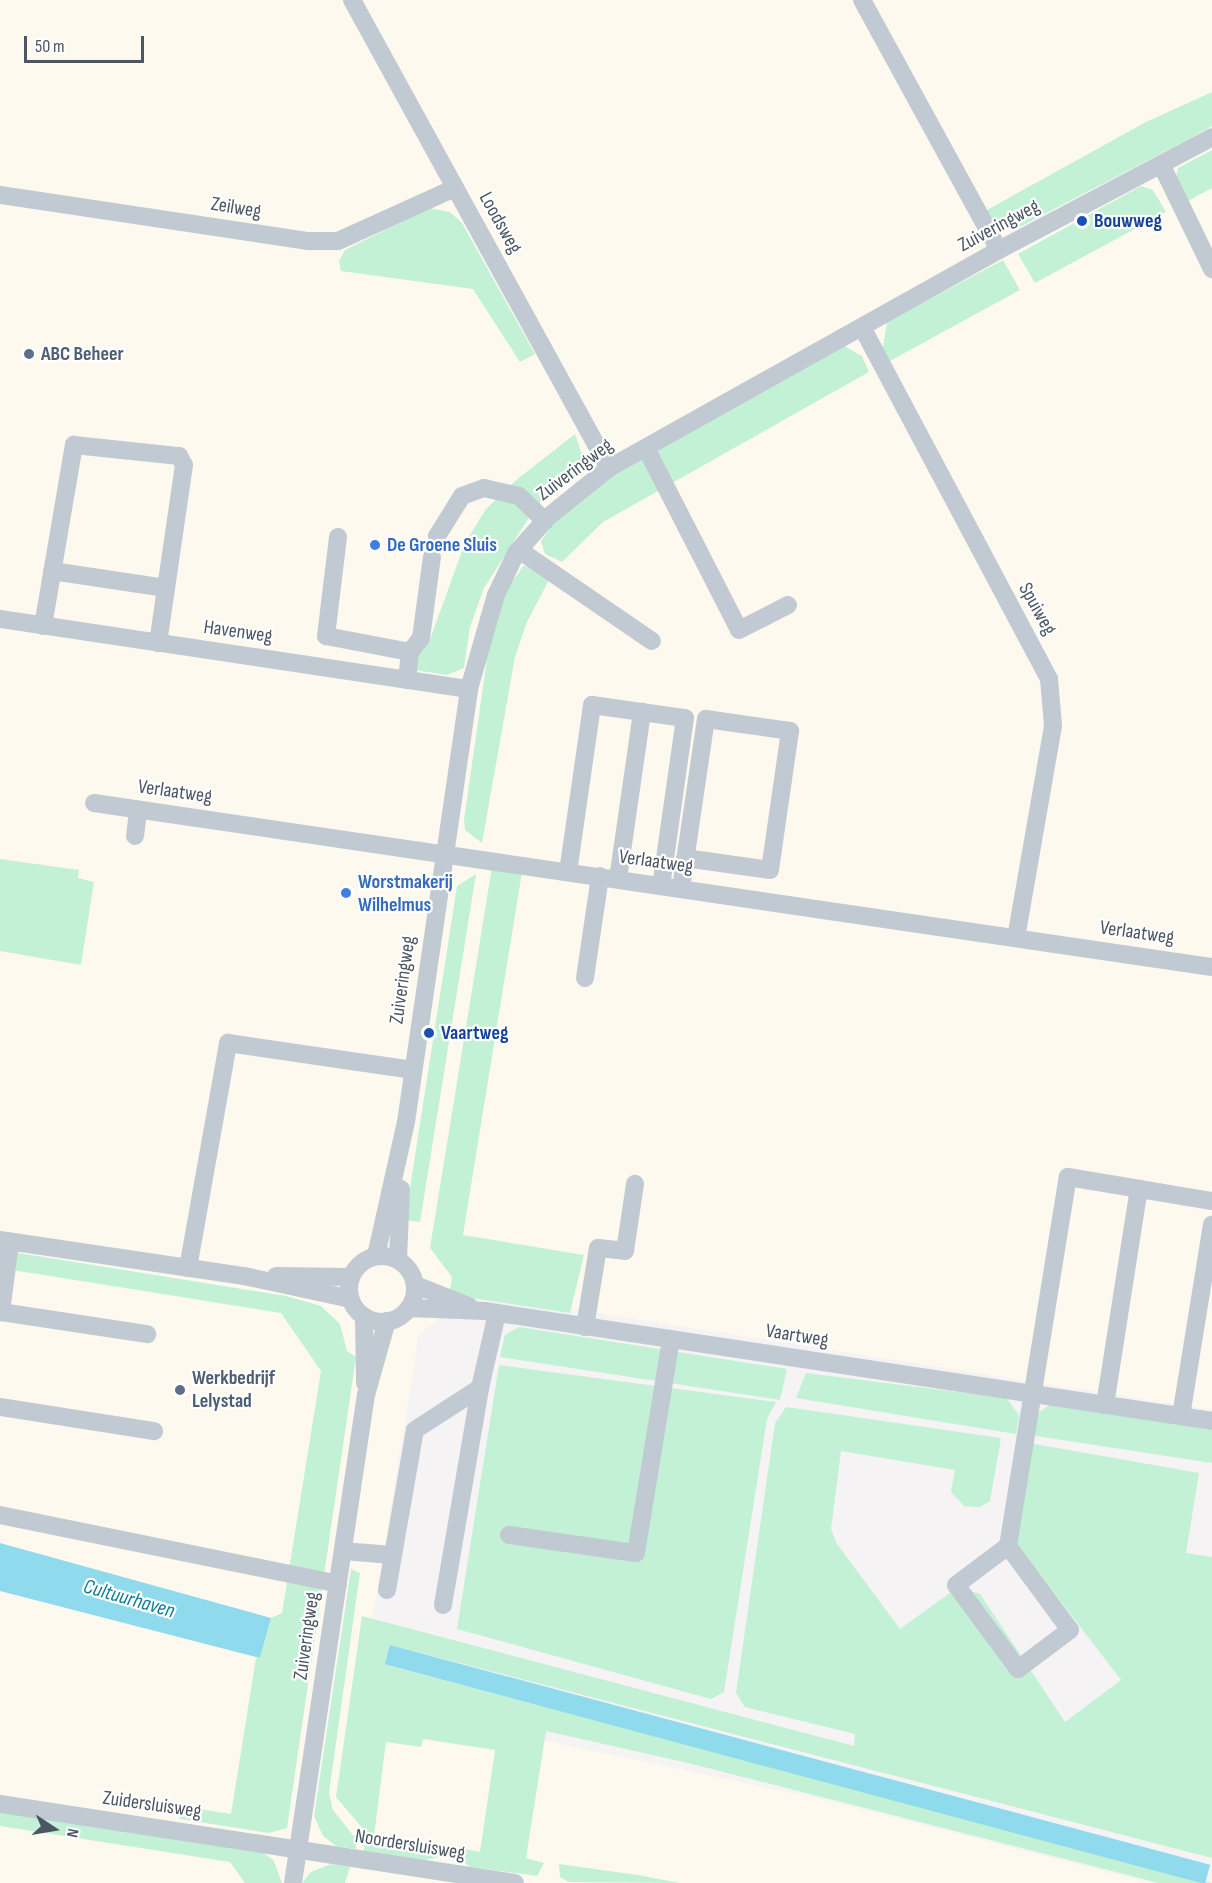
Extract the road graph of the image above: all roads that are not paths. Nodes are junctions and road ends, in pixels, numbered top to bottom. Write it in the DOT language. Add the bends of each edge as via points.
graph roads {
  1 [pos="352,0"];
  2 [pos="862,0"];
  3 [pos="1212,137"];
  4 [pos="1161,164"];
  5 [pos="455,188"];
  6 [pos="0,195"];
  7 [pos="999,250"];
  8 [pos="1212,269"];
  9 [pos="863,329"];
  10 [pos="646,448"];
  11 [pos="609,468"];
  12 [pos="545,521"];
  13 [pos="437,536"];
  14 [pos="338,537"];
  15 [pos="519,550"];
  16 [pos="432,557"];
  17 [pos="52,571"];
  18 [pos="166,588"];
  19 [pos="788,605"];
  20 [pos="0,619"];
  21 [pos="43,626"];
  22 [pos="652,641"];
  23 [pos="158,643"];
  24 [pos="410,652"];
  25 [pos="407,680"];
  26 [pos="469,689"];
  27 [pos="642,712"];
  28 [pos="93,803"];
  29 [pos="138,810"];
  30 [pos="135,837"];
  31 [pos="444,852"];
  32 [pos="685,858"];
  33 [pos="762,869"];
  34 [pos="568,872"];
  35 [pos="600,876"];
  36 [pos="618,879"];
  37 [pos="661,885"];
  38 [pos="681,888"];
  39 [pos="758,900"];
  40 [pos="1016,938"];
  41 [pos="1212,967"];
  42 [pos="585,978"];
  43 [pos="413,1070"];
  44 [pos="406,1122"];
  45 [pos="635,1184"];
  46 [pos="1139,1189"];
  47 [pos="1212,1201"];
  48 [pos="1212,1224"];
  49 [pos="5,1241"];
  50 [pos="376,1256"];
  51 [pos="398,1260"];
  52 [pos="188,1268"];
  53 [pos="244,1276"];
  54 [pos="351,1277"];
  55 [pos="415,1285"];
  56 [pos="351,1299"];
  57 [pos="409,1308"];
  58 [pos="491,1312"];
  59 [pos="0,1315"];
  60 [pos="364,1316"];
  61 [pos="387,1321"];
  62 [pos="585,1327"];
  63 [pos="147,1334"];
  64 [pos="671,1339"];
  65 [pos="480,1388"];
  66 [pos="366,1395"];
  67 [pos="1031,1395"];
  68 [pos="1105,1405"];
  69 [pos="0,1407"];
  70 [pos="1181,1416"];
  71 [pos="1212,1421"];
  72 [pos="154,1431"];
  73 [pos="0,1515"];
  74 [pos="509,1535"];
  75 [pos="1008,1546"];
  76 [pos="343,1551"];
  77 [pos="392,1555"];
  78 [pos="338,1584"];
  79 [pos="387,1590"];
  80 [pos="443,1605"];
  81 [pos="0,1804"];
  82 [pos="298,1849"];
  83 [pos="293,1883"];
  84 [pos="515,1883"];
  1 -- 5 [label="street, Loodsweg"];
  2 -- 7 [label="street"];
  3 -- 4 [label="street, Zuiveringweg"];
  4 -- 7 [label="street, Zuiveringweg"];
  4 -- 8 [label="street"];
  5 -- 6 [label="street, Zeilweg" via="338,241 306,241"];
  5 -- 11 [label="street, Loodsweg"];
  7 -- 9 [label="street, Zuiveringweg"];
  9 -- 10 [label="street, Zuiveringweg"];
  9 -- 40 [label="street, Spuiweg" via="896,399 1049,679 1053,726"];
  10 -- 11 [label="street, Zuiveringweg"];
  10 -- 19 [label="street" via="739,630"];
  11 -- 12 [label="street, Zuiveringweg"];
  12 -- 13 [label="street" via="519,496 484,488 462,496"];
  12 -- 15 [label="street, Zuiveringweg"];
  14 -- 24 [label="street" via="326,636"];
  15 -- 22 [label="street"];
  15 -- 26 [label="street, Zuiveringweg" via="496,595"];
  16 -- 24 [label="street" via="421,638"];
  17 -- 18 [label="street"];
  17 -- 18 [label="street" via="74,445 179,456 184,465"];
  17 -- 21 [label="street"];
  18 -- 23 [label="street"];
  20 -- 21 [label="street, Havenweg"];
  21 -- 23 [label="street, Havenweg"];
  23 -- 25 [label="street, Havenweg"];
  24 -- 25 [label="street"];
  25 -- 26 [label="street, Havenweg"];
  26 -- 31 [label="street, Zuiveringweg"];
  27 -- 34 [label="street" via="592,705"];
  27 -- 36 [label="street"];
  27 -- 37 [label="street" via="685,718"];
  28 -- 29 [label="street, Verlaatweg"];
  29 -- 30 [label="street"];
  29 -- 31 [label="street, Verlaatweg"];
  31 -- 34 [label="street, Verlaatweg"];
  31 -- 43 [label="street, Zuiveringweg"];
  32 -- 33 [label="street"];
  32 -- 33 [label="street" via="706,719 790,731 770,870"];
  32 -- 38 [label="street"];
  33 -- 39 [label="street"];
  34 -- 35 [label="street, Verlaatweg"];
  35 -- 36 [label="street, Verlaatweg"];
  35 -- 42 [label="street"];
  36 -- 37 [label="street, Verlaatweg"];
  37 -- 38 [label="street, Verlaatweg"];
  38 -- 39 [label="street, Verlaatweg"];
  39 -- 40 [label="street, Verlaatweg"];
  40 -- 41 [label="street, Verlaatweg"];
  43 -- 44 [label="street, Zuiveringweg"];
  43 -- 52 [label="street" via="228,1043"];
  44 -- 50 [label="street, Zuiveringweg"];
  44 -- 51 [label="street, Zuiveringweg"];
  45 -- 62 [label="street" via="625,1251 598,1248"];
  46 -- 47 [label="street"];
  46 -- 67 [label="street" via="1068,1177"];
  46 -- 68 [label="street"];
  48 -- 70 [label="street"];
  49 -- 52 [label="street"];
  49 -- 59 [label="street"];
  50 -- 51 [label="street"];
  50 -- 54 [label="street" via="361,1263"];
  51 -- 55 [label="street" via="410,1270"];
  52 -- 53 [label="street"];
  53 -- 54 [label="street"];
  53 -- 56 [label="street"];
  54 -- 56 [label="street"];
  55 -- 57 [label="street"];
  55 -- 58 [label="street, Vaartweg"];
  56 -- 60 [label="street"];
  57 -- 58 [label="street, Vaartweg"];
  57 -- 61 [label="street"];
  58 -- 62 [label="street, Vaartweg"];
  58 -- 65 [label="street"];
  59 -- 63 [label="street"];
  60 -- 61 [label="street"];
  60 -- 66 [label="street, Zuiveringweg"];
  61 -- 66 [label="street, Zuiveringweg"];
  62 -- 64 [label="street, Vaartweg"];
  64 -- 67 [label="street, Vaartweg"];
  64 -- 74 [label="street" via="636,1553"];
  65 -- 77 [label="street" via="415,1430"];
  65 -- 80 [label="street"];
  66 -- 76 [label="street, Zuiveringweg"];
  67 -- 68 [label="street, Vaartweg"];
  67 -- 75 [label="street"];
  68 -- 70 [label="street, Vaartweg"];
  69 -- 72 [label="street"];
  70 -- 71 [label="street, Vaartweg"];
  73 -- 78 [label="street"];
  75 -- 75 [label="street" via="1070,1630 1018,1669 956,1585"];
  76 -- 77 [label="street"];
  76 -- 78 [label="street, Zuiveringweg"];
  77 -- 79 [label="street"];
  78 -- 82 [label="street, Zuiveringweg"];
  81 -- 82 [label="street, Zuidersluisweg"];
  82 -- 83 [label="street, Zuiveringweg"];
  82 -- 84 [label="street, Noordersluisweg"];
}
